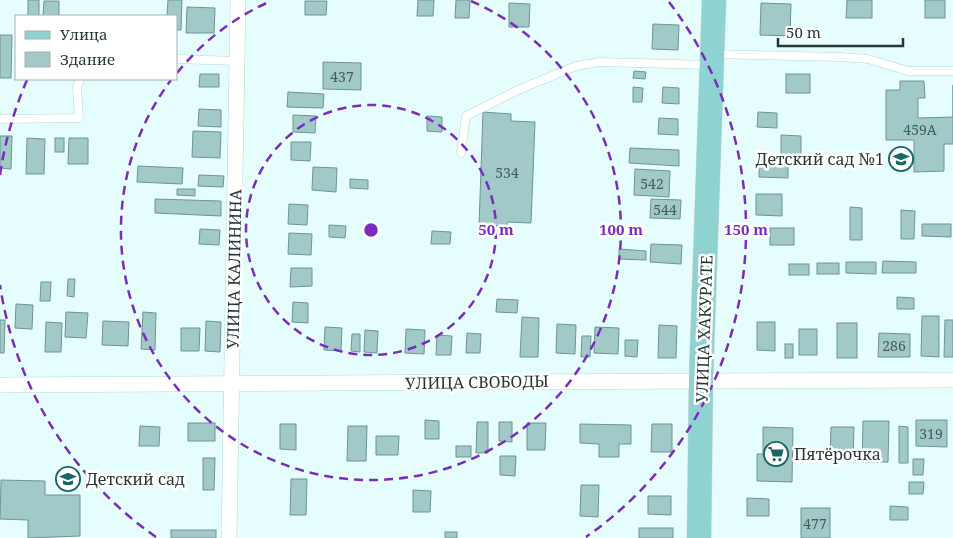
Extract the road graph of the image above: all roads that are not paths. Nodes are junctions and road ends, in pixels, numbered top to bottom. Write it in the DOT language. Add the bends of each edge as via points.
graph roads {
  1 [pos="238,0"];
  2 [pos="714,0"];
  3 [pos="178,59"];
  4 [pos="712,59"];
  5 [pos="238,61"];
  6 [pos="953,71"];
  7 [pos="80,80"];
  8 [pos="0,119"];
  9 [pos="461,153"];
  10 [pos="702,379"];
  11 [pos="953,380"];
  12 [pos="0,385"];
  13 [pos="231,385"];
  14 [pos="229,538"];
  15 [pos="699,538"];
  1 -- 5 [label="street, УЛИЦА КАЛИНИНА"];
  2 -- 4 [label="main road, УЛИЦА ХАКУРАТЕ"];
  3 -- 5 [label="lane"];
  4 -- 6 [label="lane" via="840,57 868,59 908,71"];
  4 -- 9 [label="lane" via="600,62 576,66 466,116"];
  4 -- 10 [label="main road, УЛИЦА ХАКУРАТЕ"];
  5 -- 13 [label="street, УЛИЦА КАЛИНИНА"];
  7 -- 8 [label="lane" via="77,88 79,118"];
  10 -- 11 [label="street, УЛИЦА СВОБОДЫ"];
  10 -- 13 [label="street, УЛИЦА СВОБОДЫ"];
  10 -- 15 [label="main road, УЛИЦА ХАКУРАТЕ"];
  12 -- 13 [label="street, УЛИЦА СВОБОДЫ"];
  13 -- 14 [label="street, УЛИЦА КАЛИНИНА"];
}
